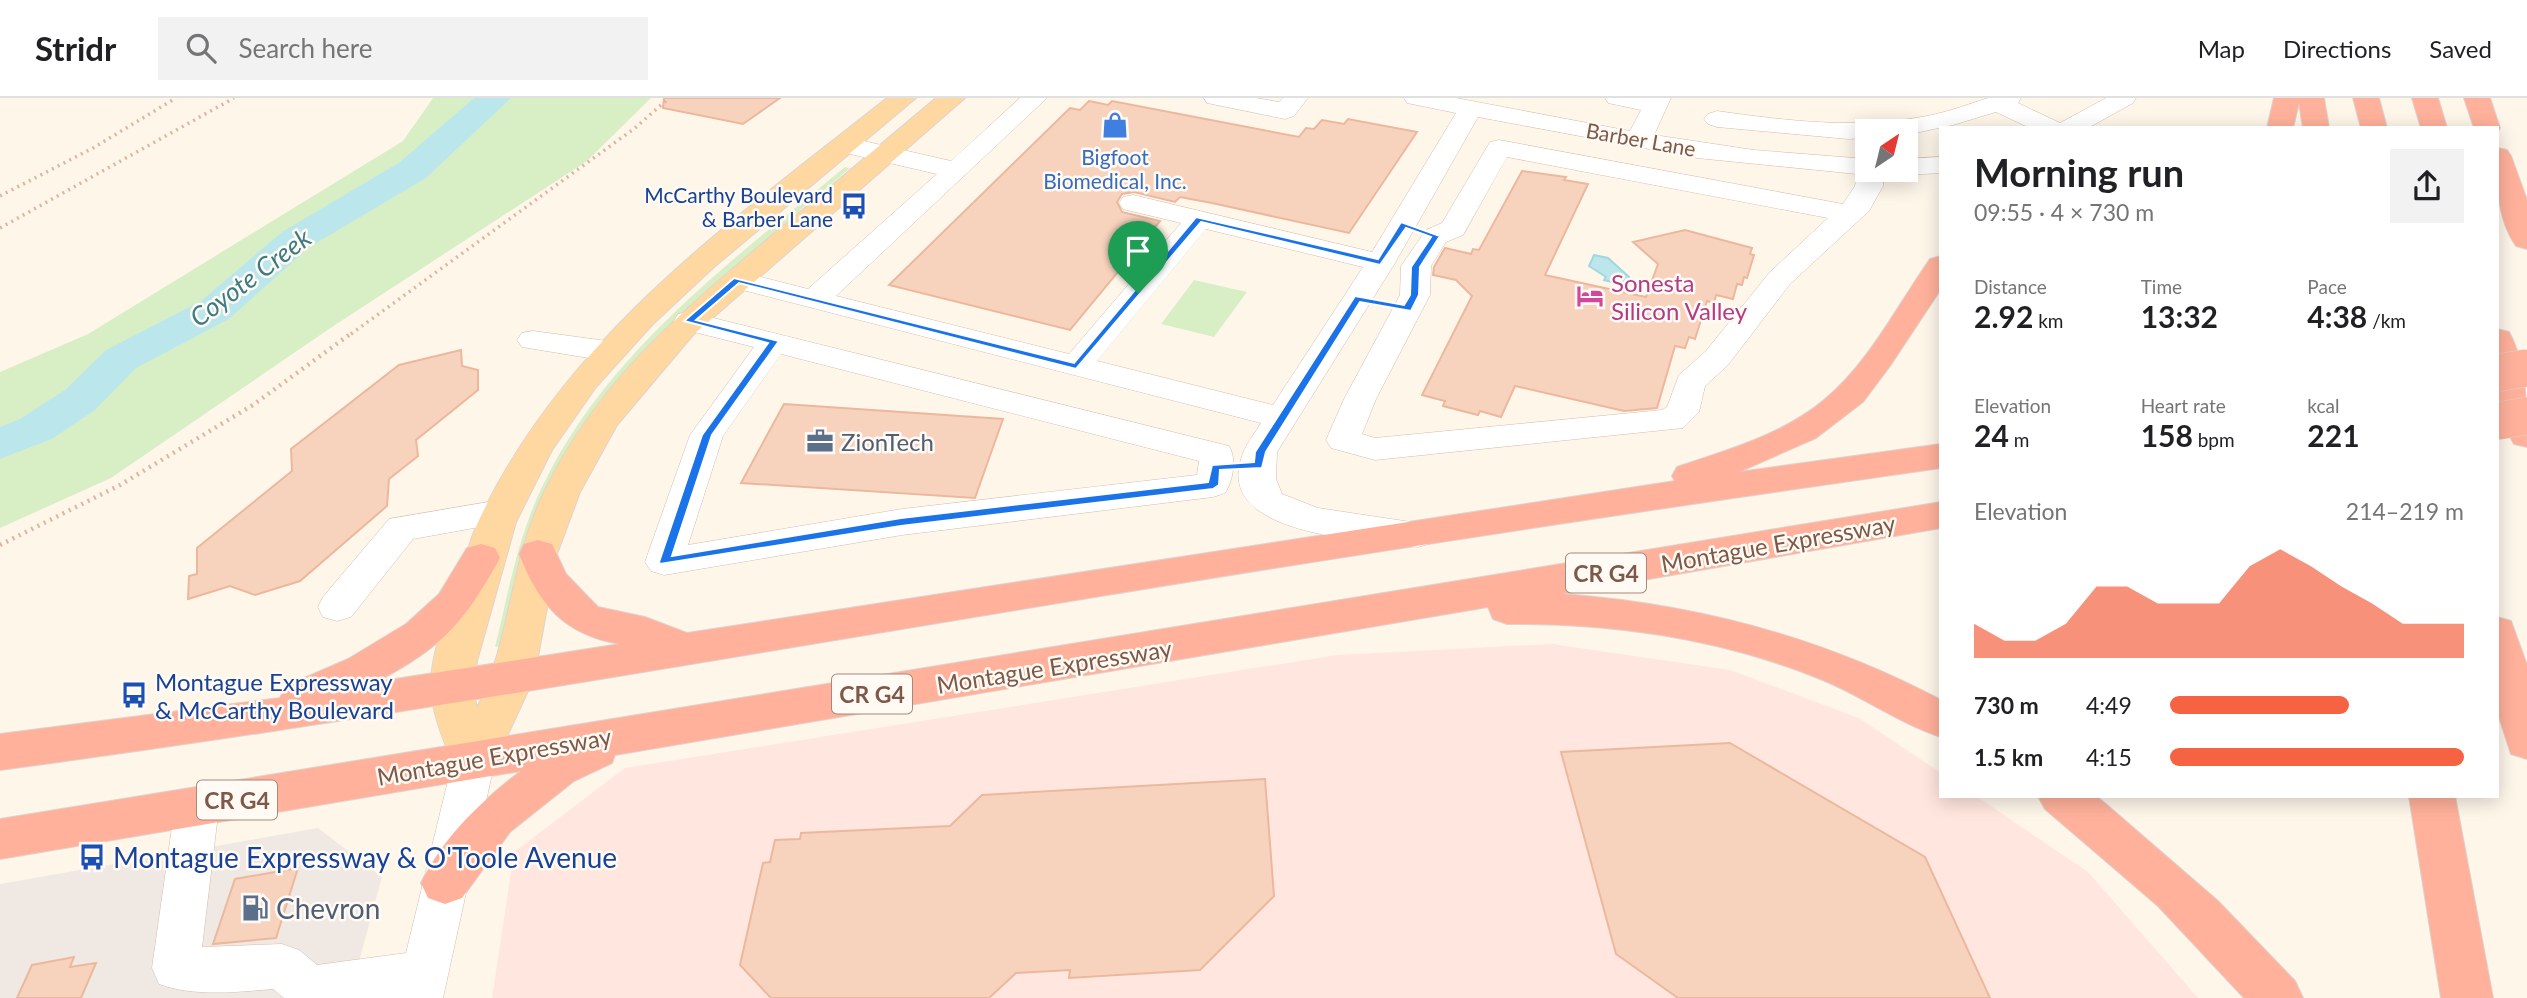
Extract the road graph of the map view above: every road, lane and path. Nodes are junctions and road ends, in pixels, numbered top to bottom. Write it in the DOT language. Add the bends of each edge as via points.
graph roads {
  1 [pos="176,98"];
  2 [pos="234,98"];
  3 [pos="669,98"];
  4 [pos="952,98"];
  5 [pos="1035,98"];
  6 [pos="1216,98"];
  7 [pos="1296,98"];
  8 [pos="1416,98"];
  9 [pos="1616,98"];
  10 [pos="2124,98"];
  11 [pos="2287,98"];
  12 [pos="2311,98"];
  13 [pos="2367,98"];
  14 [pos="2425,98"];
  15 [pos="2477,98"];
  16 [pos="894,99"];
  17 [pos="1658,101"];
  18 [pos="2004,101"];
  19 [pos="1471,108"];
  20 [pos="1721,109"];
  21 [pos="2048,126"];
  22 [pos="2073,126"];
  23 [pos="2280,126"];
  24 [pos="2316,126"];
  25 [pos="2374,126"];
  26 [pos="2433,126"];
  27 [pos="2486,126"];
  28 [pos="1639,139"];
  29 [pos="846,145"];
  30 [pos="1708,151"];
  31 [pos="886,153"];
  32 [pos="2499,162"];
  33 [pos="1939,165"];
  34 [pos="1918,166"];
  35 [pos="1855,167"];
  36 [pos="956,170"];
  37 [pos="1869,182"];
  38 [pos="0,196"];
  39 [pos="2527,198"];
  40 [pos="1133,203"];
  41 [pos="1850,214"];
  42 [pos="1199,219"];
  43 [pos="1404,224"];
  44 [pos="0,228"];
  45 [pos="2525,235"];
  46 [pos="1436,236"];
  47 [pos="1380,263"];
  48 [pos="1939,268"];
  49 [pos="737,280"];
  50 [pos="1358,298"];
  51 [pos="814,300"];
  52 [pos="1407,309"];
  53 [pos="689,321"];
  54 [pos="533,340"];
  55 [pos="774,341"];
  56 [pos="2499,345"];
  57 [pos="607,351"];
  58 [pos="1076,366"];
  59 [pos="2527,369"];
  60 [pos="2499,373"];
  61 [pos="2527,416"];
  62 [pos="1282,418"];
  63 [pos="2499,421"];
  64 [pos="2527,436"];
  65 [pos="1939,456"];
  66 [pos="1215,467"];
  67 [pos="1258,473"];
  68 [pos="1612,502"];
  69 [pos="500,512"];
  70 [pos="1939,515"];
  71 [pos="1418,534"];
  72 [pos="0,545"];
  73 [pos="538,554"];
  74 [pos="481,558"];
  75 [pos="337,607"];
  76 [pos="1271,631"];
  77 [pos="2499,639"];
  78 [pos="688,651"];
  79 [pos="513,678"];
  80 [pos="451,688"];
  81 [pos="1939,719"];
  82 [pos="247,720"];
  83 [pos="636,732"];
  84 [pos="2527,741"];
  85 [pos="0,752"];
  86 [pos="474,760"];
  87 [pos="2064,798"];
  88 [pos="2432,798"];
  89 [pos="197,806"];
  90 [pos="0,839"];
  91 [pos="446,883"];
  92 [pos="423,985"];
  93 [pos="2277,998"];
  94 [pos="2468,998"];
  1 -- 38 [label="path"];
  2 -- 44 [label="path"];
  3 -- 72 [label="path" via="253,405 120,485"];
  4 -- 31 [label="main road"];
  5 -- 36 [label="street"];
  6 -- 7 [label="street" via="1285,111"];
  8 -- 19 [label="street, Barber Lane"];
  9 -- 17 [label="street"];
  10 -- 22 [label="street"];
  11 -- 23 [label="highway"];
  12 -- 24 [label="highway"];
  13 -- 25 [label="highway"];
  14 -- 26 [label="highway"];
  15 -- 27 [label="highway"];
  16 -- 29 [label="main road"];
  17 -- 28 [label="street"];
  18 -- 20 [label="street" via="1926,124 1863,131 1780,128"];
  18 -- 21 [label="street"];
  19 -- 28 [label="street, Barber Lane"];
  19 -- 43 [label="street"];
  20 -- 30 [label="street"];
  28 -- 30 [label="street, Barber Lane"];
  29 -- 31 [label="street"];
  29 -- 57 [label="main road" via="692,272"];
  30 -- 35 [label="street, Barber Lane"];
  31 -- 36 [label="street"];
  31 -- 49 [label="main road"];
  32 -- 45 [label="highway"];
  33 -- 34 [label="street"];
  36 -- 51 [label="street"];
  37 -- 41 [label="street"];
  39 -- 45 [label="highway"];
  40 -- 42 [label="street"];
  41 -- 46 [label="street" via="1499,148 1453,229"];
  41 -- 52 [label="street" via="1780,278 1717,358 1690,382 1682,412 1671,420 1375,449 1343,440"];
  42 -- 47 [label="street"];
  42 -- 58 [label="street"];
  43 -- 46 [label="street"];
  43 -- 47 [label="street"];
  46 -- 52 [label="street" via="1416,267 1415,295"];
  47 -- 50 [label="street"];
  48 -- 68 [label="highway" via="1866,374 1836,407 1749,454"];
  49 -- 51 [label="street"];
  49 -- 53 [label="main road"];
  50 -- 52 [label="street"];
  50 -- 62 [label="street"];
  51 -- 58 [label="street"];
  53 -- 55 [label="street"];
  53 -- 73 [label="main road" via="602,421 562,492"];
  54 -- 57 [label="street"];
  55 -- 66 [label="street" via="1217,454"];
  55 -- 66 [label="street" via="707,435 664,562 901,522 1213,485"];
  56 -- 64 [label="highway"];
  57 -- 69 [label="main road" via="552,418"];
  58 -- 62 [label="street"];
  59 -- 60 [label="highway, bridge"];
  61 -- 63 [label="highway, bridge"];
  62 -- 67 [label="street" via="1260,452"];
  65 -- 68 [label="highway"];
  66 -- 67 [label="street"];
  67 -- 71 [label="street" via="1269,503 1301,517"];
  68 -- 71 [label="highway"];
  69 -- 74 [label="main road"];
  69 -- 75 [label="street" via="402,528"];
  70 -- 76 [label="highway, Montague Expressway / CR G4"];
  71 -- 78 [label="highway" via="1105,580"];
  73 -- 78 [label="highway" via="549,581 584,618 645,632"];
  73 -- 79 [label="main road"];
  74 -- 80 [label="main road"];
  74 -- 82 [label="highway" via="454,604 405,648"];
  76 -- 81 [label="highway" via="1546,607 1641,616 1738,636 1832,667"];
  76 -- 83 [label="highway, Montague Expressway / CR G4"];
  77 -- 84 [label="highway"];
  78 -- 79 [label="highway"];
  79 -- 80 [label="highway"];
  79 -- 86 [label="main road"];
  80 -- 82 [label="highway"];
  80 -- 86 [label="main road"];
  82 -- 85 [label="highway"];
  83 -- 86 [label="highway, Montague Expressway / CR G4"];
  83 -- 91 [label="highway" via="558,768 494,818"];
  86 -- 89 [label="highway, Montague Expressway / CR G4"];
  86 -- 91 [label="street"];
  87 -- 93 [label="highway" via="2121,840 2212,925"];
  88 -- 94 [label="highway"];
  89 -- 90 [label="highway, Montague Expressway / CR G4"];
  89 -- 92 [label="street" via="176,968 282,966 309,989"];
  91 -- 92 [label="street"];
}
